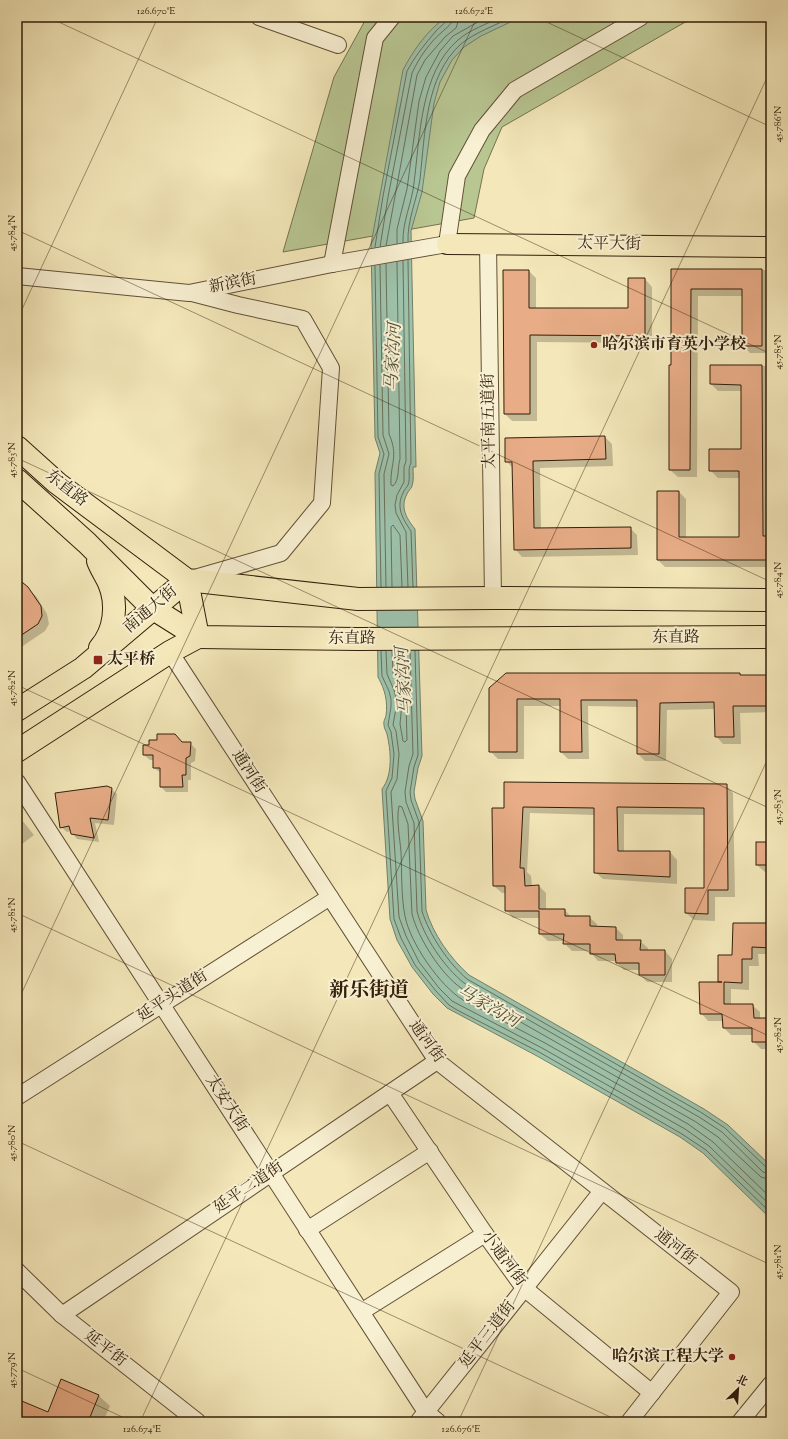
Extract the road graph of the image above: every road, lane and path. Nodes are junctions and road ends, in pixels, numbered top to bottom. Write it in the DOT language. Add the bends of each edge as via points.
graph roads {
  1 [pos="259,17"];
  2 [pos="392,17"];
  3 [pos="641,17"];
  4 [pos="338,45"];
  5 [pos="447,244"];
  6 [pos="488,244"];
  7 [pos="771,247"];
  8 [pos="332,264"];
  9 [pos="17,276"];
  10 [pos="189,293"];
  11 [pos="17,448"];
  12 [pos="17,480"];
  13 [pos="87,543"];
  14 [pos="187,580"];
  15 [pos="493,598"];
  16 [pos="771,600"];
  17 [pos="152,608"];
  18 [pos="198,637"];
  19 [pos="771,637"];
  20 [pos="170,652"];
  21 [pos="83,668"];
  22 [pos="17,710"];
  23 [pos="17,751"];
  24 [pos="17,782"];
  25 [pos="330,897"];
  26 [pos="161,1005"];
  27 [pos="437,1061"];
  28 [pos="390,1093"];
  29 [pos="17,1097"];
  30 [pos="430,1151"];
  31 [pos="271,1173"];
  32 [pos="602,1191"];
  33 [pos="307,1230"];
  34 [pos="485,1234"];
  35 [pos="17,1271"];
  36 [pos="524,1288"];
  37 [pos="360,1312"];
  38 [pos="62,1315"];
  39 [pos="771,1384"];
  40 [pos="652,1393"];
  41 [pos="427,1419"];
  42 [pos="198,1422"];
  43 [pos="629,1422"];
  44 [pos="740,1422"];
  1 -- 4 [label="street"];
  2 -- 8 [label="street" via="375,38"];
  3 -- 5 [label="street" via="515,90 482,130 457,176"];
  5 -- 6 [label="main road, 太平大街"];
  5 -- 8 [label="street, 新滨街"];
  6 -- 7 [label="main road, 太平大街"];
  6 -- 15 [label="street, 太平南五道街"];
  8 -- 10 [label="street, 新滨街"];
  9 -- 10 [label="street, 新滨街"];
  10 -- 14 [label="street" via="303,319 331,368 322,503 281,553"];
  11 -- 14 [label="highway, 东直路" via="57,483"];
  12 -- 13 [label="highway, 东直路"];
  13 -- 17 [label="highway, 东直路"];
  13 -- 21 [label="highway" via="110,584 114,606 112,626 106,642"];
  14 -- 15 [label="highway" via="358,599"];
  14 -- 17 [label="highway, 南通大街"];
  14 -- 18 [label="highway"];
  15 -- 16 [label="highway"];
  17 -- 18 [label="highway, 东直路"];
  17 -- 21 [label="highway, 南通大街"];
  18 -- 19 [label="highway, 东直路"];
  18 -- 20 [label="highway"];
  20 -- 23 [label="highway"];
  20 -- 25 [label="street, 通河街"];
  21 -- 22 [label="highway, 南通大街"];
  24 -- 26 [label="street, 太安大街"];
  25 -- 26 [label="street, 延平头道街"];
  25 -- 27 [label="street, 通河街"];
  26 -- 29 [label="street, 延平头道街"];
  26 -- 31 [label="street, 太安大街"];
  27 -- 28 [label="street, 延平二道街"];
  27 -- 32 [label="street, 通河街"];
  28 -- 30 [label="street, 小通河街"];
  28 -- 31 [label="street, 延平二道街"];
  30 -- 33 [label="street"];
  30 -- 34 [label="street, 小通河街"];
  31 -- 33 [label="street, 太安大街"];
  31 -- 38 [label="street, 延平二道街"];
  32 -- 36 [label="street, 延平三道街"];
  32 -- 40 [label="street, 通河街" via="731,1292"];
  33 -- 37 [label="street, 太安大街"];
  34 -- 36 [label="street, 小通河街"];
  34 -- 37 [label="street"];
  35 -- 38 [label="street, 延平街"];
  36 -- 40 [label="street, 小通河街"];
  36 -- 41 [label="street, 延平三道街"];
  37 -- 41 [label="street, 太安大街"];
  38 -- 42 [label="street, 延平街"];
  39 -- 44 [label="street"];
  40 -- 43 [label="street"];
}
